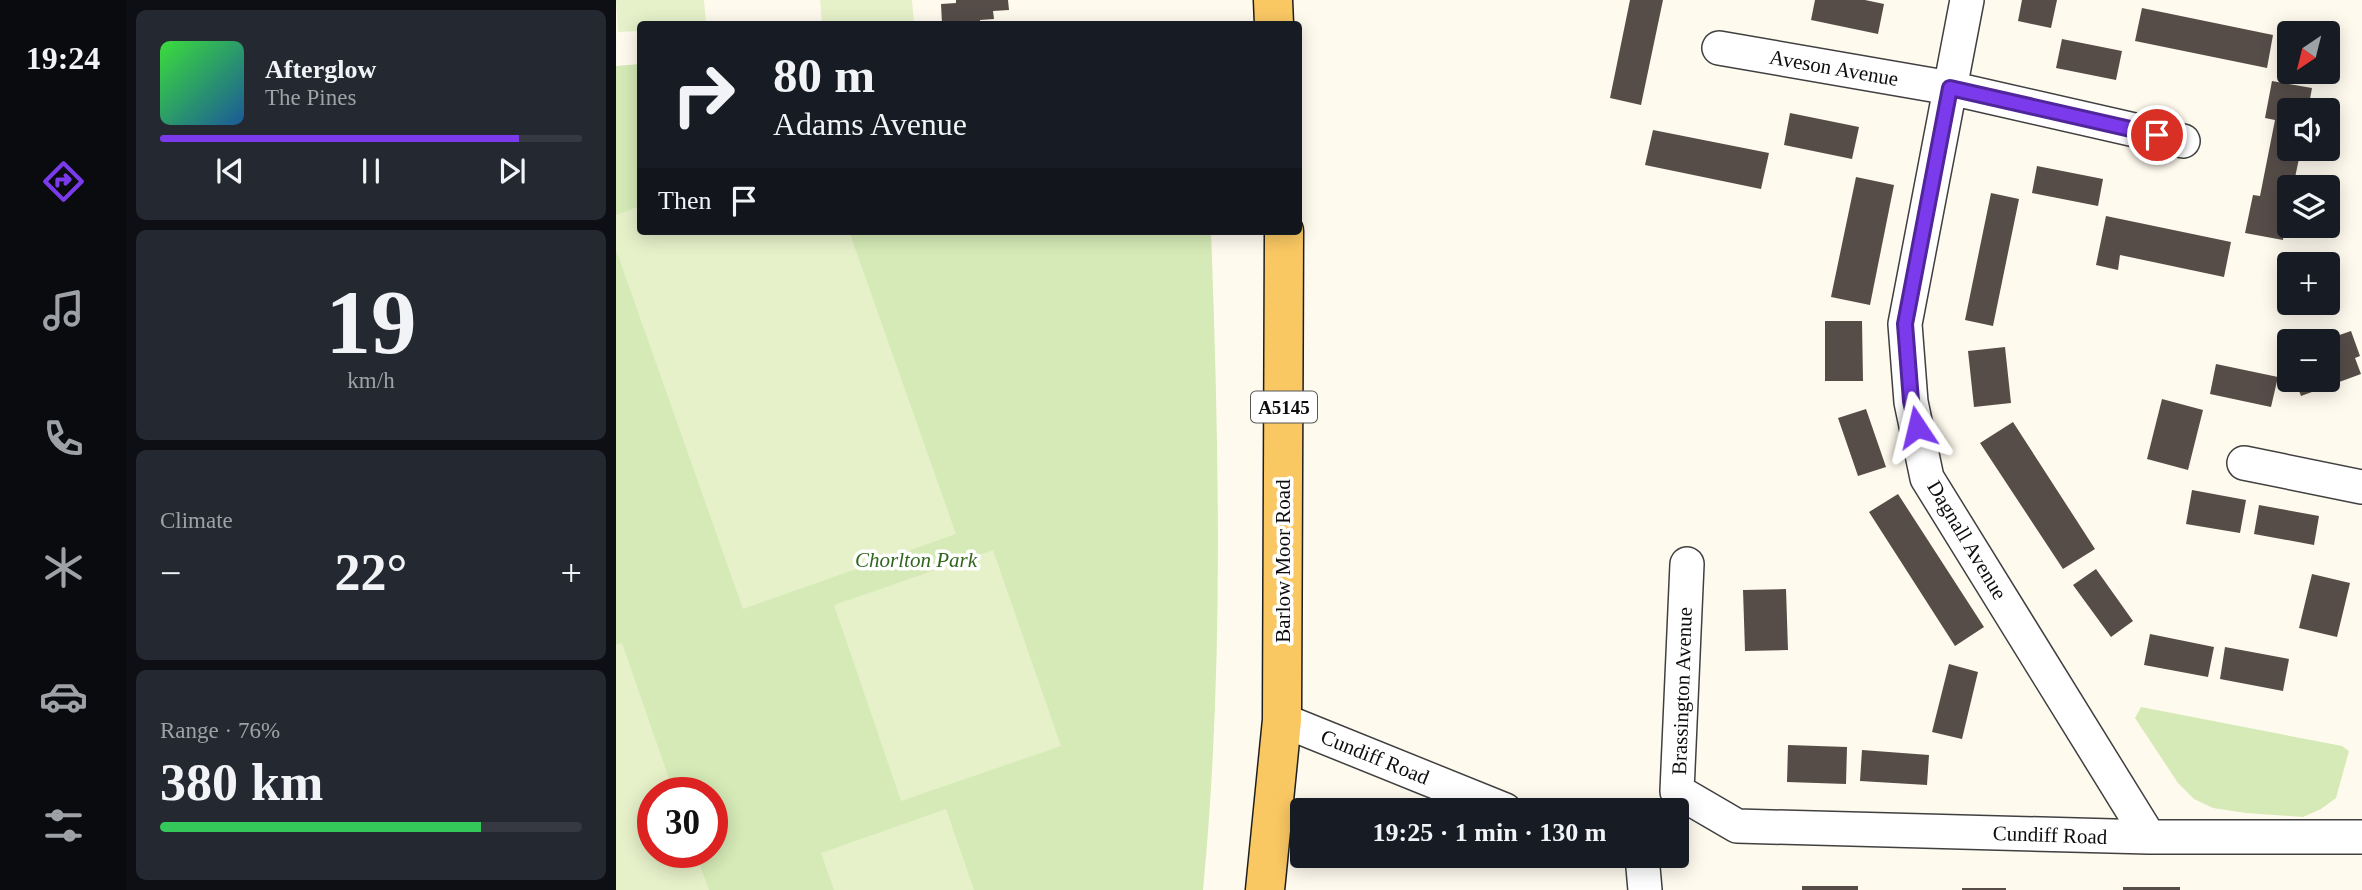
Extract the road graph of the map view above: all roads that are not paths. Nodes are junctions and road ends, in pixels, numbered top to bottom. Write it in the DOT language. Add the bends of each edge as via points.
graph roads {
  1 [pos="1273,0"];
  2 [pos="1967,0"];
  3 [pos="1274,21"];
  4 [pos="1719,48"];
  5 [pos="1950,88"];
  6 [pos="2183,141"];
  7 [pos="1284,235"];
  8 [pos="2245,463"];
  9 [pos="2362,487"];
  10 [pos="1687,564"];
  11 [pos="1282,720"];
  12 [pos="1475,798"];
  13 [pos="1737,826"];
  14 [pos="2361,830"];
  15 [pos="2149,837"];
  16 [pos="1643,868"];
  17 [pos="1265,890"];
  18 [pos="1645,890"];
  1 -- 3 [label="main road"];
  2 -- 5 [label="street, Dagnall Avenue"];
  4 -- 5 [label="street, Aveson Avenue"];
  5 -- 6 [label="street, Aveson Avenue"];
  5 -- 15 [label="street, Dagnall Avenue" via="1905,324 1911,401 1927,478"];
  7 -- 11 [label="main road, Barlow Moor Road / A5145"];
  8 -- 9 [label="street"];
  10 -- 13 [label="street, Brassington Avenue" via="1677,791"];
  11 -- 12 [label="street, Cundiff Road"];
  11 -- 17 [label="main road, Barlow Moor Road / A5145"];
  13 -- 15 [label="street, Cundiff Road"];
  14 -- 15 [label="street, Cundiff Road"];
  16 -- 18 [label="street"];
}
